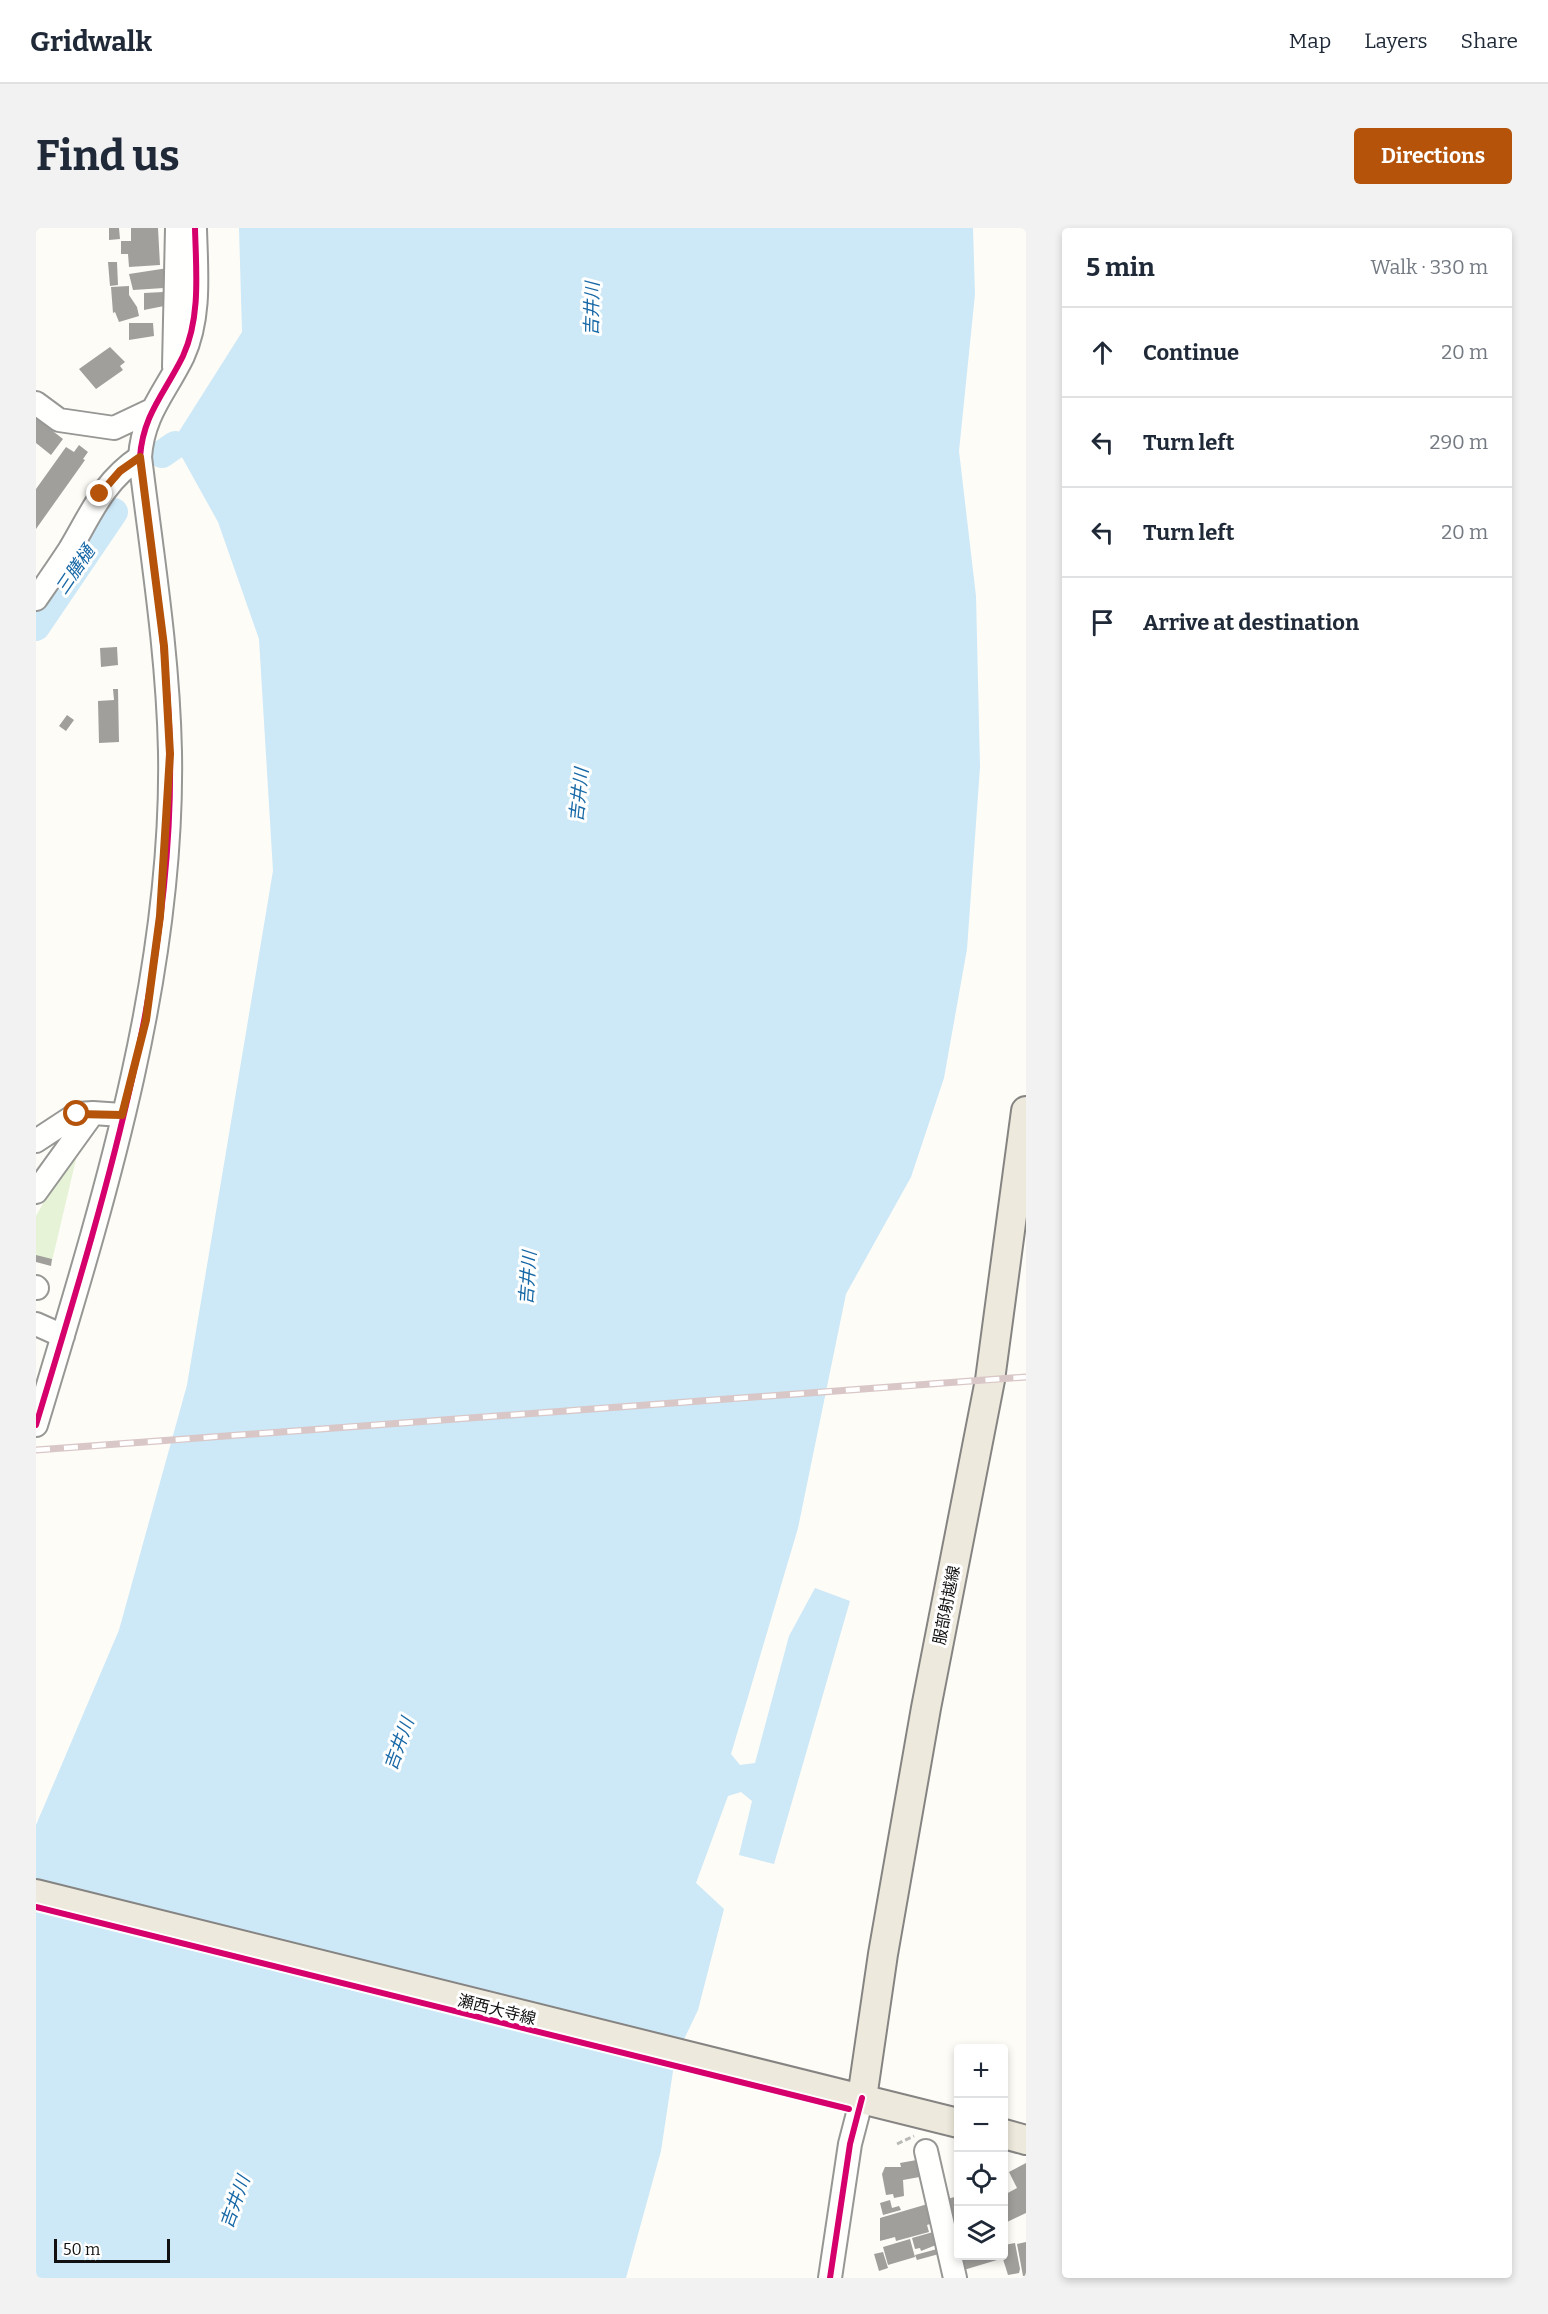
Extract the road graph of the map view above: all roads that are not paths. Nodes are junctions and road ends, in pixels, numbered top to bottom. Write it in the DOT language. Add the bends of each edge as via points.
graph roads {
  1 [pos="177,228"];
  2 [pos="195,228"];
  3 [pos="174,372"];
  4 [pos="36,403"];
  5 [pos="152,410"];
  6 [pos="140,457"];
  7 [pos="36,599"];
  8 [pos="1026,1111"];
  9 [pos="93,1113"];
  10 [pos="122,1115"];
  11 [pos="36,1141"];
  12 [pos="36,1192"];
  13 [pos="1026,1194"];
  14 [pos="1008,1234"];
  15 [pos="36,1324"];
  16 [pos="63,1336"];
  17 [pos="43,1374"];
  18 [pos="36,1425"];
  19 [pos="36,1894"];
  20 [pos="856,2097"];
  21 [pos="954,2122"];
  22 [pos="1008,2135"];
  23 [pos="1026,2140"];
  24 [pos="923,2142"];
  25 [pos="838,2221"];
  26 [pos="830,2278"];
  27 [pos="846,2278"];
  28 [pos="955,2278"];
  1 -- 3 [label="street"];
  2 -- 3 [label="street" via="196,295 191,333"];
  3 -- 5 [label="street"];
  4 -- 5 [label="street" via="59,420 114,428"];
  5 -- 6 [label="street" via="142,434"];
  6 -- 7 [label="street" via="120,471 100,494 70,549"];
  6 -- 10 [label="street" via="164,646 170,754 160,916 146,1020"];
  8 -- 14 [label="main road, 服部射越線"];
  9 -- 10 [label="street"];
  9 -- 11 [label="street" via="77,1114"];
  9 -- 12 [label="street"];
  10 -- 16 [label="street"];
  13 -- 14 [label="street"];
  14 -- 20 [label="main road, 服部射越線" via="990,1380"];
  15 -- 16 [label="street"];
  16 -- 17 [label="street"];
  17 -- 18 [label="street"];
  19 -- 20 [label="main road, 瀬西大寺線"];
  20 -- 21 [label="main road, 瀬西大寺線"];
  20 -- 25 [label="street"];
  22 -- 23 [label="main road"];
  24 -- 28 [label="street"];
  25 -- 26 [label="street"];
  25 -- 27 [label="street"];
}
